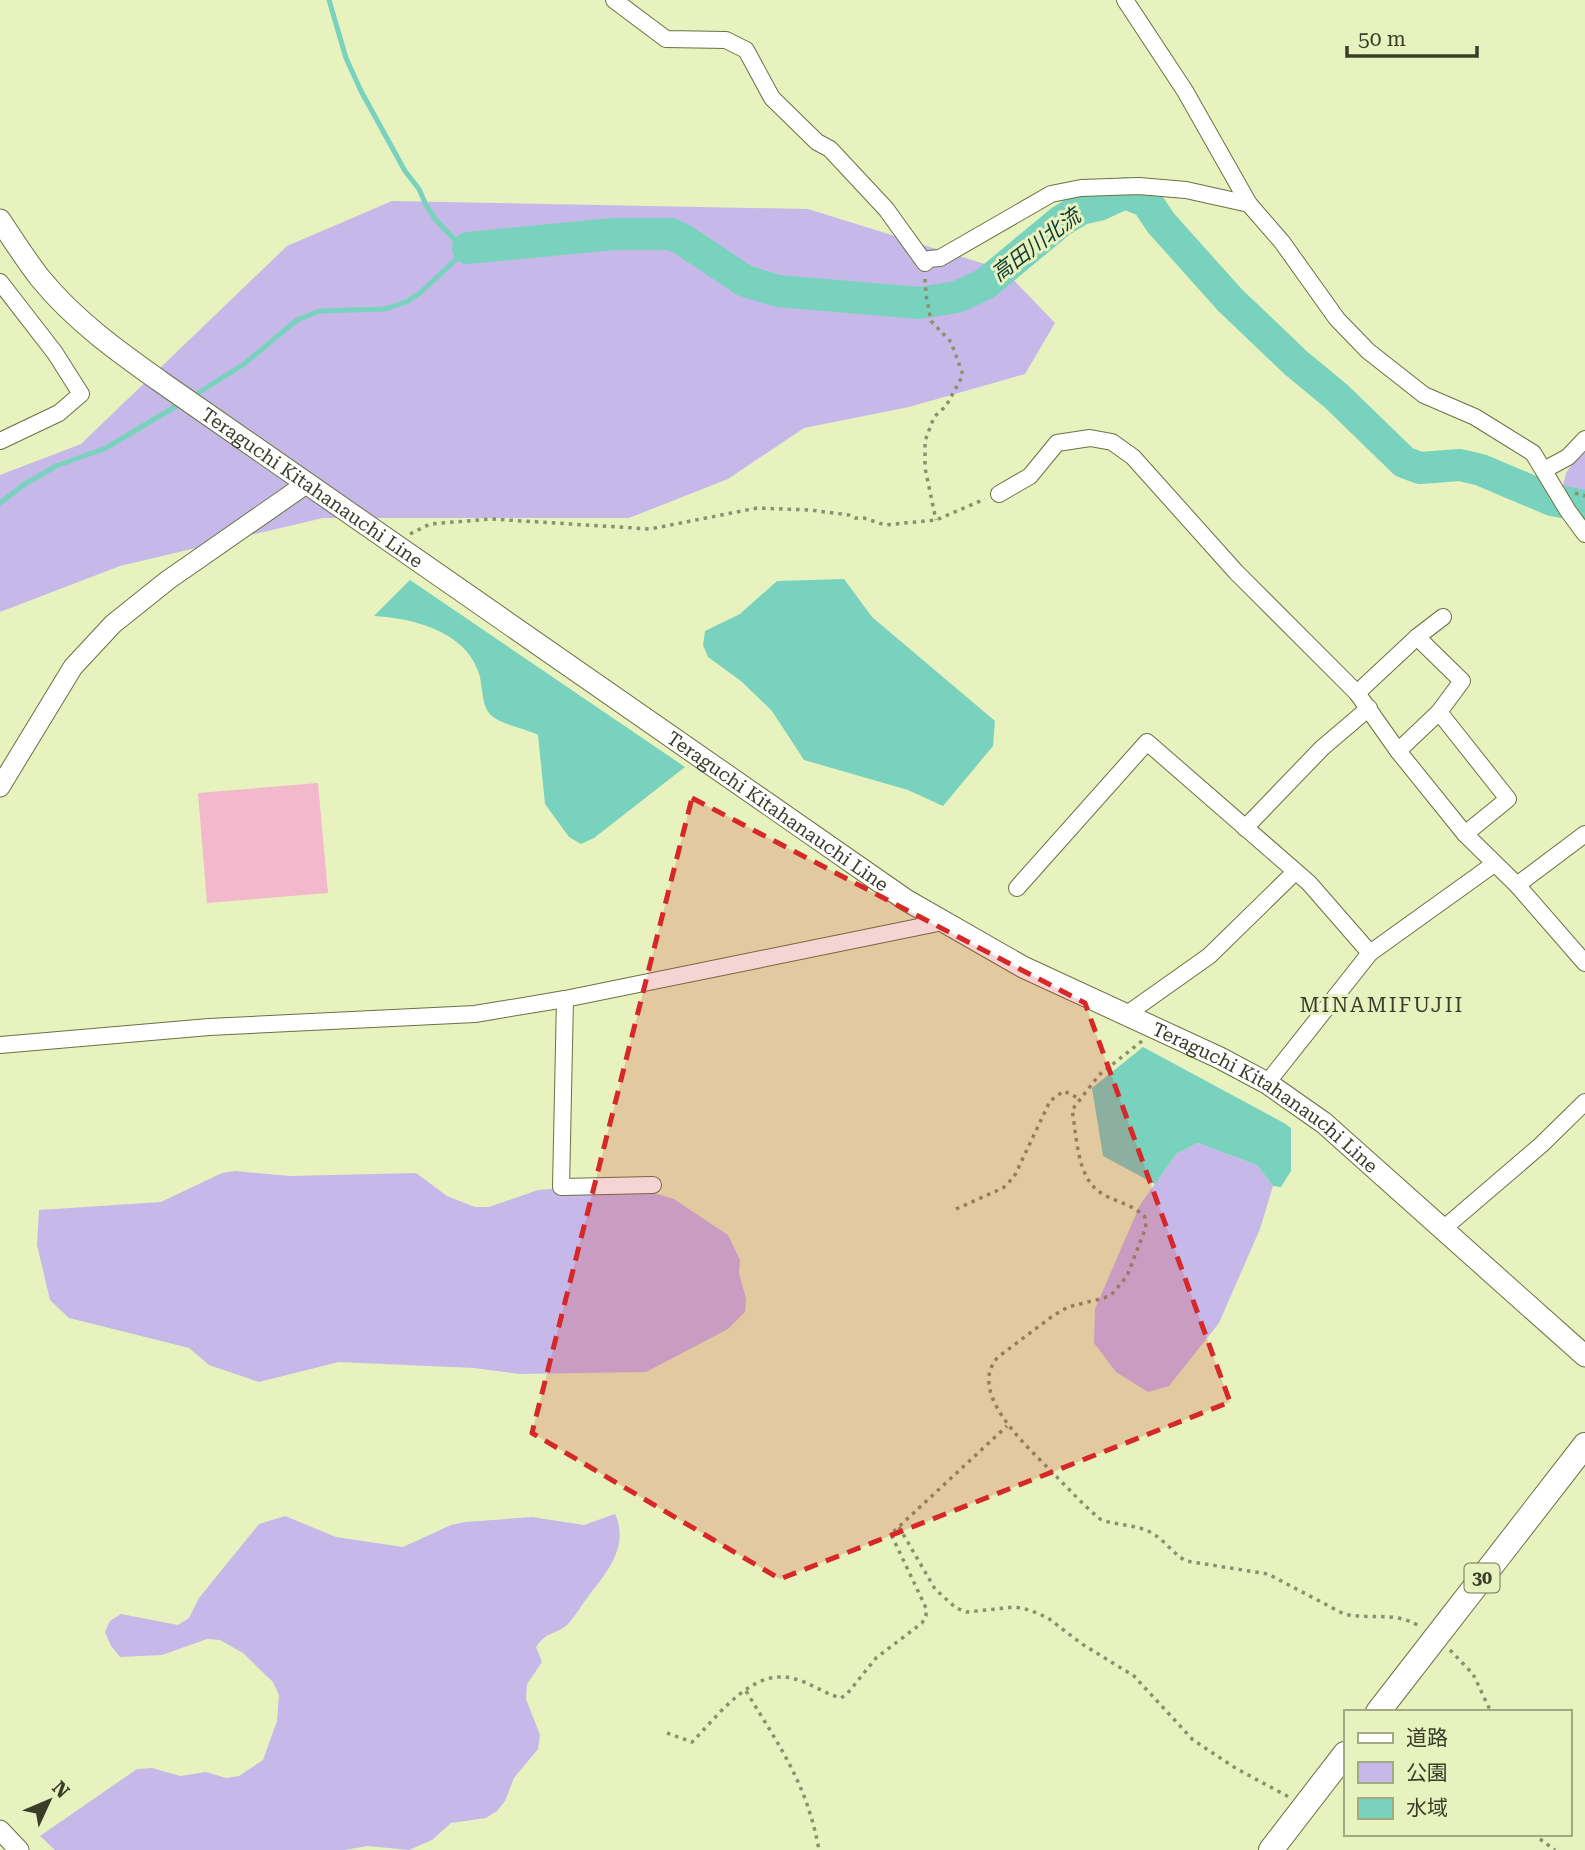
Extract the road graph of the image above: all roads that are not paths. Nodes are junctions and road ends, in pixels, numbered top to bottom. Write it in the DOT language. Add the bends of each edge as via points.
graph roads {
  1 [pos="614,0"];
  2 [pos="1125,0"];
  3 [pos="1250,204"];
  4 [pos="0,220"];
  5 [pos="0,282"];
  6 [pos="1585,439"];
  7 [pos="0,441"];
  8 [pos="1545,470"];
  9 [pos="306,484"];
  10 [pos="999,494"];
  11 [pos="1585,534"];
  12 [pos="1443,617"];
  13 [pos="1417,637"];
  14 [pos="1357,693"];
  15 [pos="1368,708"];
  16 [pos="1439,712"];
  17 [pos="1398,751"];
  18 [pos="0,787"];
  19 [pos="1245,828"];
  20 [pos="1465,834"];
  21 [pos="1585,834"];
  22 [pos="1494,864"];
  23 [pos="1295,872"];
  24 [pos="1517,886"];
  25 [pos="1017,888"];
  26 [pos="943,922"];
  27 [pos="1370,953"];
  28 [pos="1585,963"];
  29 [pos="565,999"];
  30 [pos="1126,1014"];
  31 [pos="0,1045"];
  32 [pos="1267,1083"];
  33 [pos="1585,1102"];
  34 [pos="653,1185"];
  35 [pos="1443,1230"];
  36 [pos="1585,1356"];
  37 [pos="1585,1445"];
  38 [pos="1380,1710"];
  39 [pos="1344,1755"];
  40 [pos="0,1830"];
  41 [pos="19,1850"];
  42 [pos="1271,1850"];
  1 -- 3 [label="street" via="666,39 726,40 746,50 772,98 830,149 886,209 925,263 1051,194 1081,188 1186,190"];
  2 -- 3 [label="street" via="1185,91"];
  3 -- 8 [label="street" via="1337,319 1368,351 1424,395 1475,417 1533,453"];
  4 -- 9 [label="main road, Teraguchi Kitahanauchi Line" via="41,279 77,317"];
  5 -- 7 [label="street" via="81,394 59,413"];
  6 -- 8 [label="street"];
  8 -- 11 [label="street"];
  9 -- 18 [label="street" via="168,580 96,640 73,667"];
  9 -- 26 [label="main road, Teraguchi Kitahanauchi Line"];
  10 -- 14 [label="street" via="1030,476 1057,443 1112,442 1133,457 1236,572"];
  12 -- 13 [label="street"];
  13 -- 14 [label="street"];
  13 -- 16 [label="street" via="1462,681"];
  14 -- 15 [label="street"];
  15 -- 17 [label="street"];
  15 -- 19 [label="street"];
  16 -- 17 [label="street"];
  16 -- 20 [label="street" via="1507,799"];
  17 -- 20 [label="street"];
  19 -- 23 [label="street"];
  19 -- 25 [label="street" via="1147,742"];
  20 -- 22 [label="street"];
  21 -- 24 [label="street"];
  22 -- 24 [label="street"];
  22 -- 27 [label="street"];
  23 -- 27 [label="street"];
  23 -- 30 [label="street" via="1209,956"];
  24 -- 28 [label="street"];
  26 -- 29 [label="street"];
  26 -- 30 [label="main road, Teraguchi Kitahanauchi Line" via="1023,967"];
  27 -- 32 [label="street"];
  29 -- 31 [label="street" via="475,1014 209,1027"];
  29 -- 34 [label="street" via="561,1187"];
  30 -- 32 [label="main road, Teraguchi Kitahanauchi Line"];
  32 -- 35 [label="main road, Teraguchi Kitahanauchi Line" via="1324,1123"];
  33 -- 35 [label="street"];
  35 -- 36 [label="main road, Teraguchi Kitahanauchi Line"];
  37 -- 38 [label="main road, 30"];
  39 -- 42 [label="main road"];
  40 -- 41 [label="street"];
}
